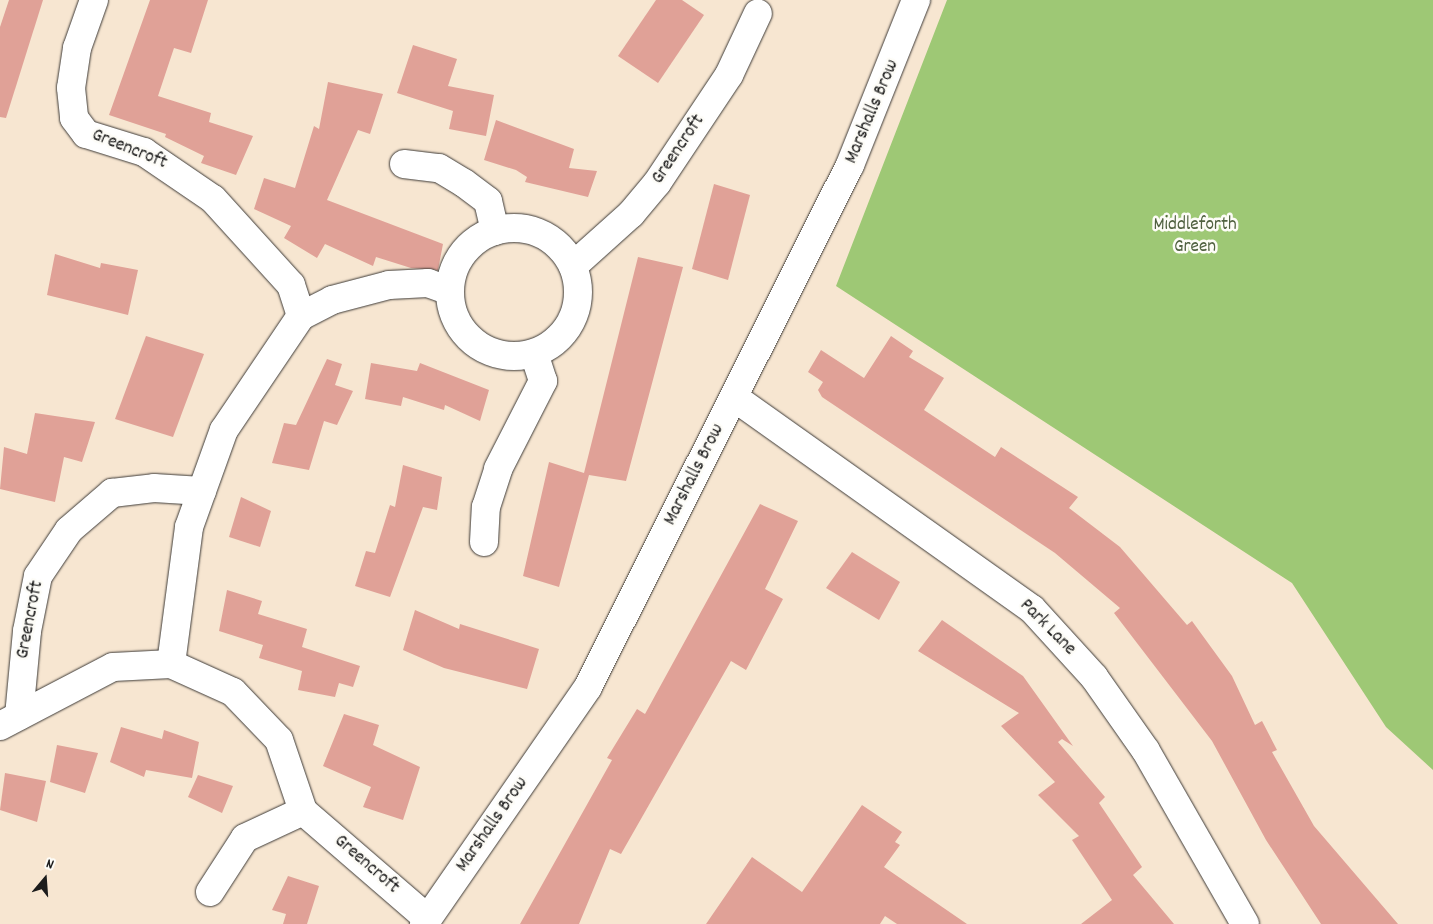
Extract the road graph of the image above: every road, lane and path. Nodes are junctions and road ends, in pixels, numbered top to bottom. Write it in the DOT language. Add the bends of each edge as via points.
graph roads {
  1 [pos="94,0"];
  2 [pos="916,0"];
  3 [pos="758,13"];
  4 [pos="404,164"];
  5 [pos="495,231"];
  6 [pos="573,266"];
  7 [pos="450,291"];
  8 [pos="301,316"];
  9 [pos="534,353"];
  10 [pos="734,398"];
  11 [pos="202,491"];
  12 [pos="484,542"];
  13 [pos="171,664"];
  14 [pos="10,721"];
  15 [pos="302,811"];
  16 [pos="210,892"];
  17 [pos="427,921"];
  18 [pos="1245,924"];
  1 -- 8 [label="street, Greencroft" via="77,48 71,88 74,118 86,134 144,152 213,199 291,285"];
  2 -- 10 [label="street, Marshalls Brow" via="850,165"];
  3 -- 6 [label="street, Greencroft" via="729,75 657,183 631,214"];
  4 -- 5 [label="street" via="439,168 464,183 488,201"];
  5 -- 6 [label="street" via="532,230 549,238"];
  5 -- 7 [label="street" via="463,254"];
  6 -- 9 [label="street" via="578,287 576,309 568,328"];
  7 -- 8 [label="street" via="428,283 389,285 332,300"];
  7 -- 9 [label="street" via="462,329 476,343 494,353"];
  8 -- 11 [label="street" via="224,430"];
  9 -- 12 [label="street" via="543,381 498,468 486,507"];
  10 -- 17 [label="street, Marshalls Brow" via="588,687"];
  10 -- 18 [label="street, Park Lane" via="1032,609 1094,677 1146,751"];
  11 -- 13 [label="street" via="185,554"];
  11 -- 14 [label="street, Greencroft" via="154,488 112,493 69,530 38,576"];
  13 -- 14 [label="street, Greencroft" via="113,667"];
  13 -- 15 [label="street, Greencroft" via="233,692 279,740"];
  15 -- 16 [label="street" via="245,838"];
  15 -- 17 [label="street, Greencroft"];
}
